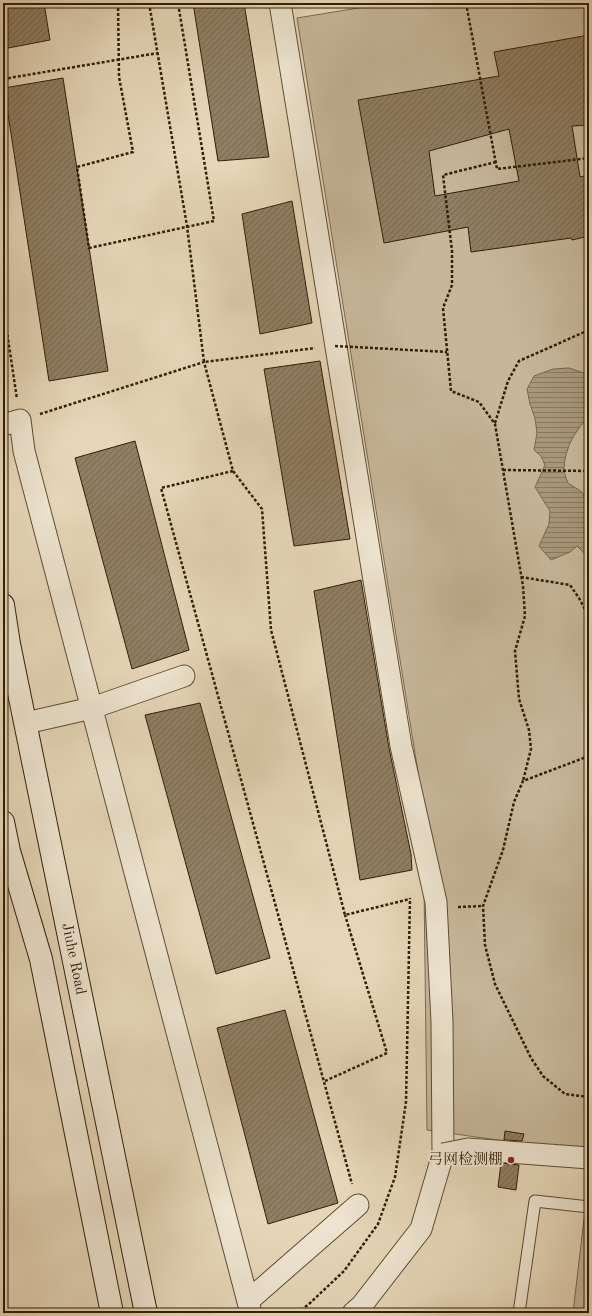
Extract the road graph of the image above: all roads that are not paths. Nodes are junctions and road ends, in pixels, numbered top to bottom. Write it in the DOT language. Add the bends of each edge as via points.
graph roads {
  1 [pos="280,3"];
  2 [pos="11,423"];
  3 [pos="3,605"];
  4 [pos="184,676"];
  5 [pos="92,708"];
  6 [pos="26,723"];
  7 [pos="3,822"];
  8 [pos="443,1154"];
  9 [pos="589,1158"];
  10 [pos="358,1205"];
  11 [pos="589,1207"];
  12 [pos="250,1307"];
  13 [pos="112,1313"];
  14 [pos="146,1313"];
  15 [pos="353,1313"];
  16 [pos="519,1313"];
  1 -- 8 [label="street" via="328,347 401,746 436,902 442,1022"];
  2 -- 5 [label="street" via="24,451"];
  3 -- 6 [label="street, Jiuhe Road"];
  4 -- 5 [label="street"];
  5 -- 6 [label="street"];
  5 -- 12 [label="street"];
  6 -- 14 [label="street, Jiuhe Road"];
  7 -- 13 [label="street" via="9,852 41,959"];
  8 -- 9 [label="street, bridge" via="468,1149"];
  8 -- 15 [label="street" via="421,1229"];
  10 -- 12 [label="street"];
  11 -- 16 [label="lane" via="536,1201"];
}
